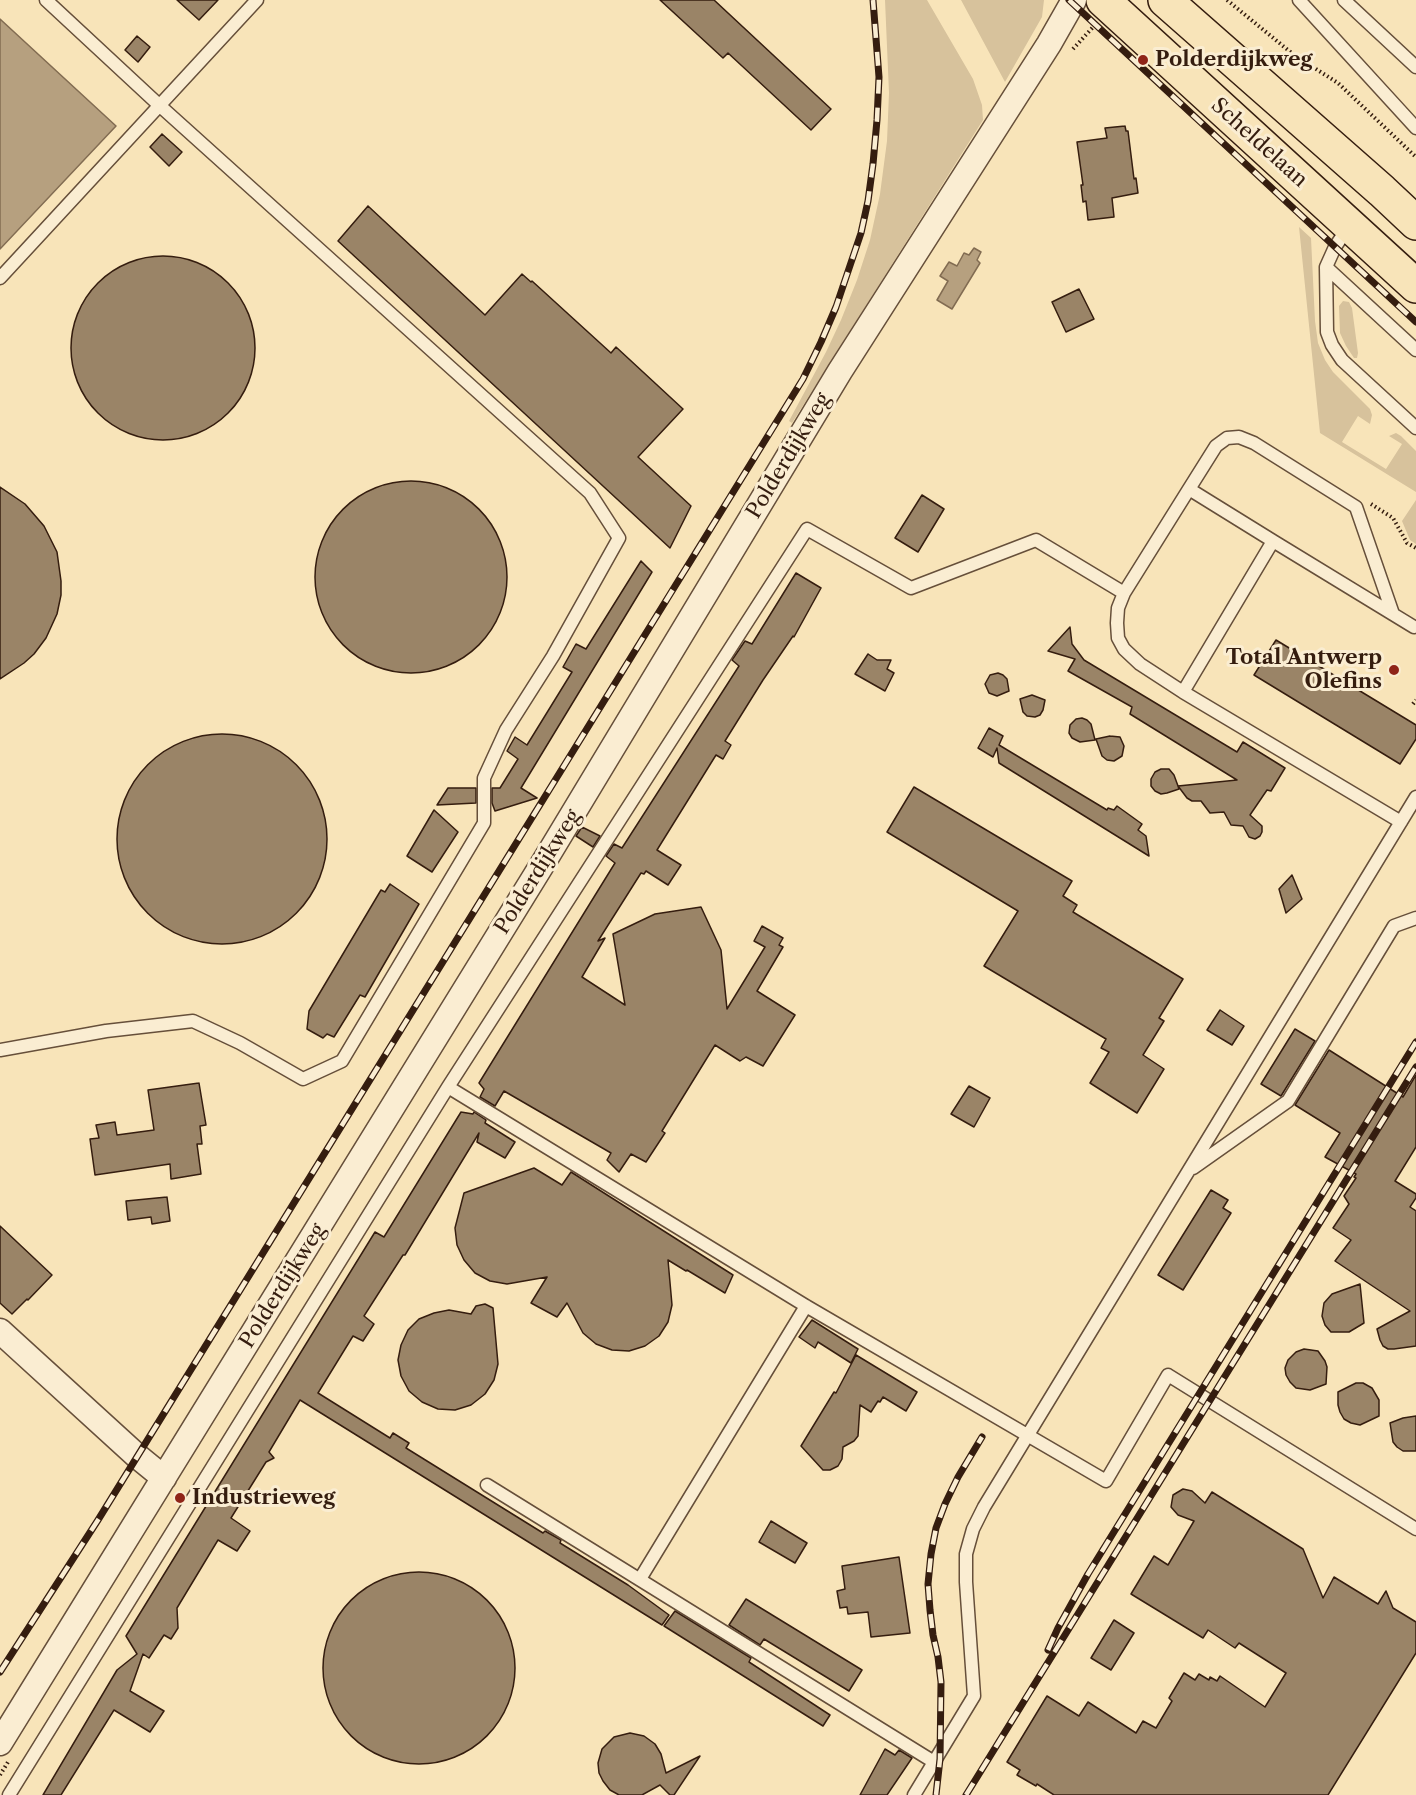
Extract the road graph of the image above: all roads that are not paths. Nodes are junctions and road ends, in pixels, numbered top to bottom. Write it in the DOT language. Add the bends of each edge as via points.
graph roads {
  1 [pos="46,0"];
  2 [pos="257,0"];
  3 [pos="1074,0"];
  4 [pos="1103,0"];
  5 [pos="1165,0"];
  6 [pos="1299,0"];
  7 [pos="1344,0"];
  8 [pos="1416,67"];
  9 [pos="159,105"];
  10 [pos="1416,128"];
  11 [pos="1382,191"];
  12 [pos="1416,223"];
  13 [pos="1349,225"];
  14 [pos="1326,267"];
  15 [pos="0,278"];
  16 [pos="1416,286"];
  17 [pos="1416,350"];
  18 [pos="1416,428"];
  19 [pos="1189,489"];
  20 [pos="1273,541"];
  21 [pos="1125,593"];
  22 [pos="1393,614"];
  23 [pos="1415,626"];
  24 [pos="1183,692"];
  25 [pos="1416,797"];
  26 [pos="1401,822"];
  27 [pos="1416,918"];
  28 [pos="0,1050"];
  29 [pos="448,1087"];
  30 [pos="1189,1171"];
  31 [pos="806,1306"];
  32 [pos="0,1331"];
  33 [pos="1028,1435"];
  34 [pos="164,1478"];
  35 [pos="487,1485"];
  36 [pos="1416,1528"];
  37 [pos="640,1579"];
  38 [pos="0,1743"];
  39 [pos="934,1762"];
  40 [pos="9,1795"];
  41 [pos="914,1795"];
  1 -- 9 [label="lane"];
  2 -- 9 [label="lane"];
  3 -- 34 [label="street, Polderdijkweg" via="834,381 574,813"];
  4 -- 13 [label="main road, Scheldelaan"];
  5 -- 11 [label="main road"];
  6 -- 10 [label="lane"];
  7 -- 8 [label="lane"];
  9 -- 15 [label="lane"];
  9 -- 28 [label="lane" via="590,493 619,538 506,730 484,778 484,823 342,1061 303,1079 194,1021 106,1031"];
  11 -- 12 [label="main road"];
  11 -- 13 [label="main road"];
  13 -- 14 [label="lane"];
  13 -- 16 [label="main road, Scheldelaan"];
  14 -- 17 [label="lane"];
  14 -- 18 [label="lane" via="1327,332 1332,345 1342,360"];
  19 -- 20 [label="lane"];
  19 -- 21 [label="lane"];
  19 -- 22 [label="lane" via="1216,446 1227,438 1239,437 1254,443 1356,507"];
  20 -- 22 [label="lane"];
  20 -- 24 [label="lane"];
  21 -- 24 [label="lane" via="1117,623 1124,649 1154,675"];
  21 -- 29 [label="lane" via="1036,540 911,588 807,529"];
  22 -- 23 [label="lane"];
  24 -- 26 [label="lane"];
  25 -- 26 [label="lane"];
  26 -- 30 [label="lane"];
  27 -- 30 [label="lane" via="1394,926 1288,1101"];
  29 -- 31 [label="lane"];
  29 -- 40 [label="lane"];
  30 -- 33 [label="lane"];
  31 -- 33 [label="lane"];
  31 -- 37 [label="lane"];
  32 -- 34 [label="street"];
  33 -- 36 [label="lane" via="1106,1481 1168,1376"];
  33 -- 39 [label="lane" via="973,1529 966,1554 966,1582 974,1696"];
  34 -- 38 [label="street, Polderdijkweg"];
  35 -- 37 [label="lane"];
  37 -- 39 [label="lane"];
  39 -- 41 [label="lane"];
}
